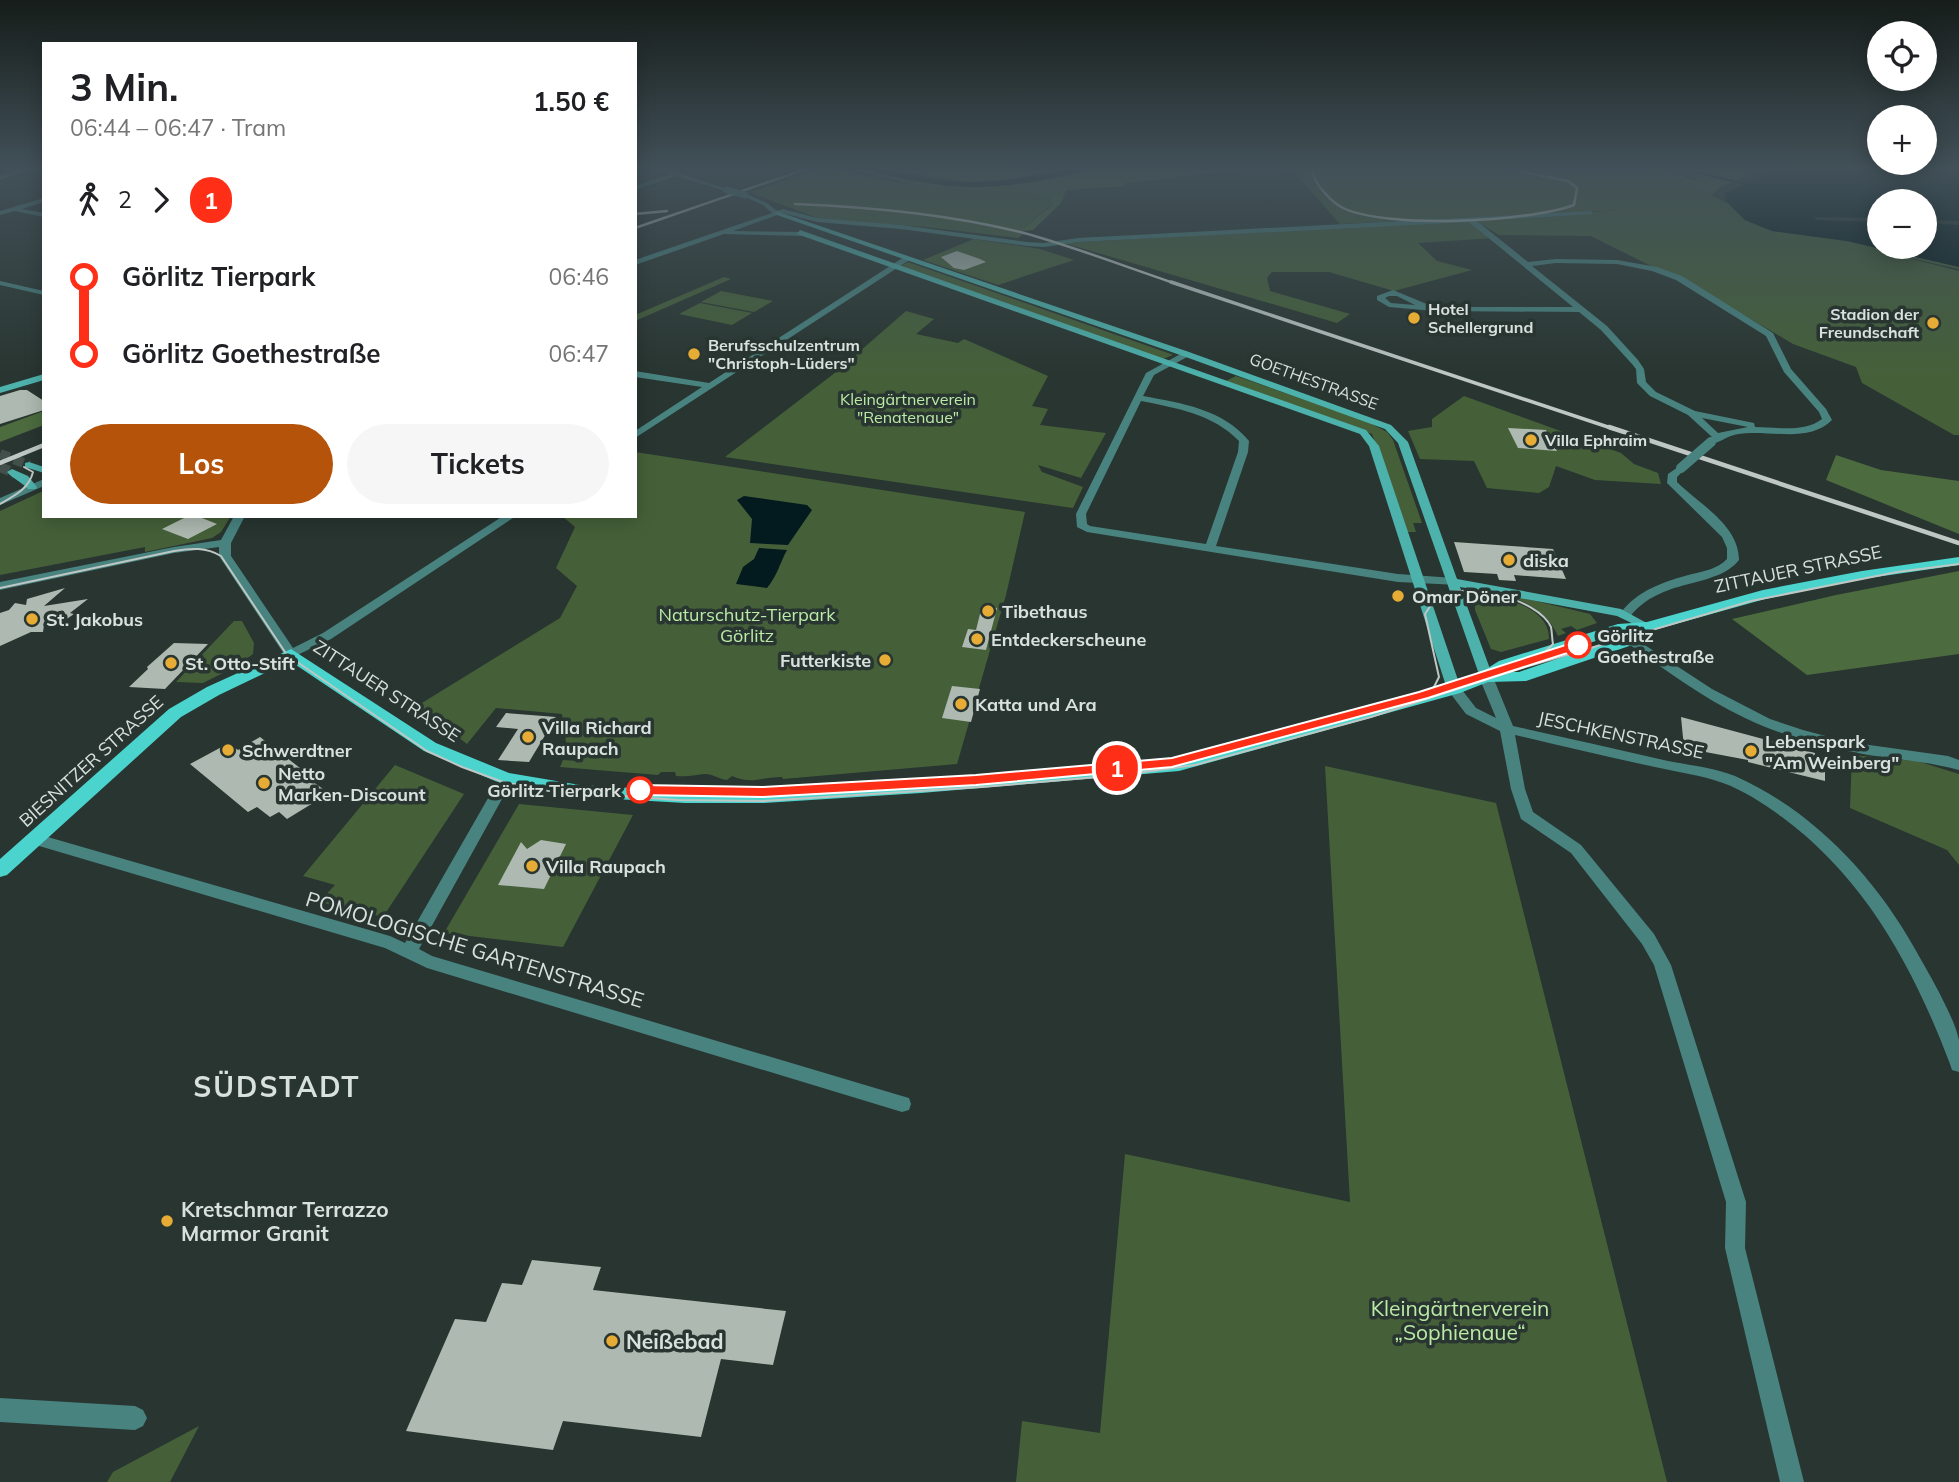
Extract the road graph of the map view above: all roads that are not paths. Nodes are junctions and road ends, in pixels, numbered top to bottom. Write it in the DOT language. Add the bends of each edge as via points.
graph roads {
  1 [pos="709,236"];
  2 [pos="812,236"];
  3 [pos="843,236"];
  4 [pos="974,236"];
  5 [pos="1150,236"];
  6 [pos="1492,236"];
  7 [pos="907,258"];
  8 [pos="637,262"];
  9 [pos="1529,264"];
  10 [pos="895,266"];
  11 [pos="0,283"];
  12 [pos="42,293"];
  13 [pos="1423,308"];
  14 [pos="1581,309"];
  15 [pos="1186,354"];
  16 [pos="1169,363"];
  17 [pos="637,374"];
  18 [pos="42,378"];
  19 [pos="710,386"];
  20 [pos="1,390"];
  21 [pos="1139,398"];
  22 [pos="1691,413"];
  23 [pos="1770,428"];
  24 [pos="637,434"];
  25 [pos="1714,439"];
  26 [pos="29,465"];
  27 [pos="42,469"];
  28 [pos="12,472"];
  29 [pos="42,483"];
  30 [pos="32,487"];
  31 [pos="0,502"];
  32 [pos="239,518"];
  33 [pos="508,518"];
  34 [pos="225,543"];
  35 [pos="1210,548"];
  36 [pos="1959,561"];
  37 [pos="1420,580"];
  38 [pos="1454,582"];
  39 [pos="0,586"];
  40 [pos="1625,615"];
  41 [pos="1648,627"];
  42 [pos="1631,640"];
  43 [pos="291,653"];
  44 [pos="1486,677"];
  45 [pos="1454,689"];
  46 [pos="1507,729"];
  47 [pos="1941,758"];
  48 [pos="1959,759"];
  49 [pos="1959,765"];
  50 [pos="506,779"];
  51 [pos="34,839"];
  52 [pos="0,870"];
  53 [pos="409,952"];
  54 [pos="1959,1064"];
  55 [pos="902,1104"];
  56 [pos="0,1410"];
  57 [pos="135,1418"];
  58 [pos="1792,1482"];
  1 -- 8 [label="street"];
  2 -- 10 [label="street, GOETHESTRASSE"];
  3 -- 7 [label="street, GOETHESTRASSE"];
  4 -- 5 [label="street" via="1044,245"];
  6 -- 9 [label="street"];
  7 -- 10 [label="street"];
  7 -- 15 [label="street, GOETHESTRASSE"];
  9 -- 14 [label="street"];
  9 -- 23 [label="street" via="1600,261 1666,272 1770,335 1787,370 1827,420 1807,430"];
  10 -- 16 [label="street, GOETHESTRASSE"];
  10 -- 19 [label="street"];
  11 -- 12 [label="street"];
  13 -- 14 [label="street"];
  14 -- 22 [label="street" via="1635,362 1642,383 1653,394"];
  15 -- 16 [label="street"];
  15 -- 38 [label="street, GOETHESTRASSE" via="1371,419 1396,433"];
  16 -- 21 [label="street" via="1150,373"];
  16 -- 37 [label="street, GOETHESTRASSE" via="1368,436"];
  17 -- 19 [label="street"];
  18 -- 20 [label="street"];
  19 -- 24 [label="street"];
  21 -- 35 [label="street" via="1215,419 1236,430 1244,441"];
  21 -- 35 [label="street" via="1080,517 1081,525"];
  22 -- 23 [label="street"];
  22 -- 25 [label="street"];
  23 -- 25 [label="street"];
  25 -- 40 [label="street, bridge" via="1672,476 1672,483 1718,524 1730,543 1730,565 1660,589 1631,603"];
  26 -- 27 [label="street"];
  28 -- 30 [label="street"];
  29 -- 30 [label="street"];
  30 -- 31 [label="street"];
  32 -- 34 [label="street"];
  33 -- 43 [label="street" via="327,636"];
  34 -- 39 [label="street"];
  34 -- 43 [label="street, ZITTAUER STRASSE" via="228,561"];
  35 -- 37 [label="street"];
  36 -- 41 [label="main road, ZITTAUER STRASSE" via="1763,595"];
  37 -- 38 [label="street"];
  37 -- 45 [label="street, GOETHESTRASSE"];
  38 -- 40 [label="street"];
  38 -- 44 [label="street, GOETHESTRASSE"];
  40 -- 41 [label="street"];
  41 -- 42 [label="main road, ZITTAUER STRASSE"];
  41 -- 44 [label="main road, ZITTAUER STRASSE" via="1624,627 1511,662"];
  42 -- 44 [label="main road, ZITTAUER STRASSE" via="1520,677"];
  42 -- 47 [label="street" via="1736,709 1779,727 1866,750"];
  43 -- 50 [label="main road, ZITTAUER STRASSE" via="430,747"];
  43 -- 51 [label="main road, BIESNITZER STRASSE" via="175,713"];
  44 -- 45 [label="main road, ZITTAUER STRASSE"];
  44 -- 46 [label="street"];
  45 -- 46 [label="street, JESCHKENSTRASSE" via="1471,711"];
  45 -- 50 [label="main road, ZITTAUER STRASSE" via="1179,765 1105,773 764,797 627,794"];
  46 -- 54 [label="street, JESCHKENSTRASSE" via="1728,779 1758,792 1791,816 1835,854 1885,912 1926,982"];
  46 -- 58 [label="street" via="1526,815 1576,849 1648,939 1662,965 1736,1202 1735,1248"];
  47 -- 48 [label="street"];
  47 -- 49 [label="street"];
  50 -- 53 [label="street"];
  51 -- 52 [label="main road, BIESNITZER STRASSE"];
  51 -- 53 [label="street, POMOLOGISCHE GARTENSTRASSE"];
  53 -- 55 [label="street, POMOLOGISCHE GARTENSTRASSE"];
  56 -- 57 [label="street"];
}
